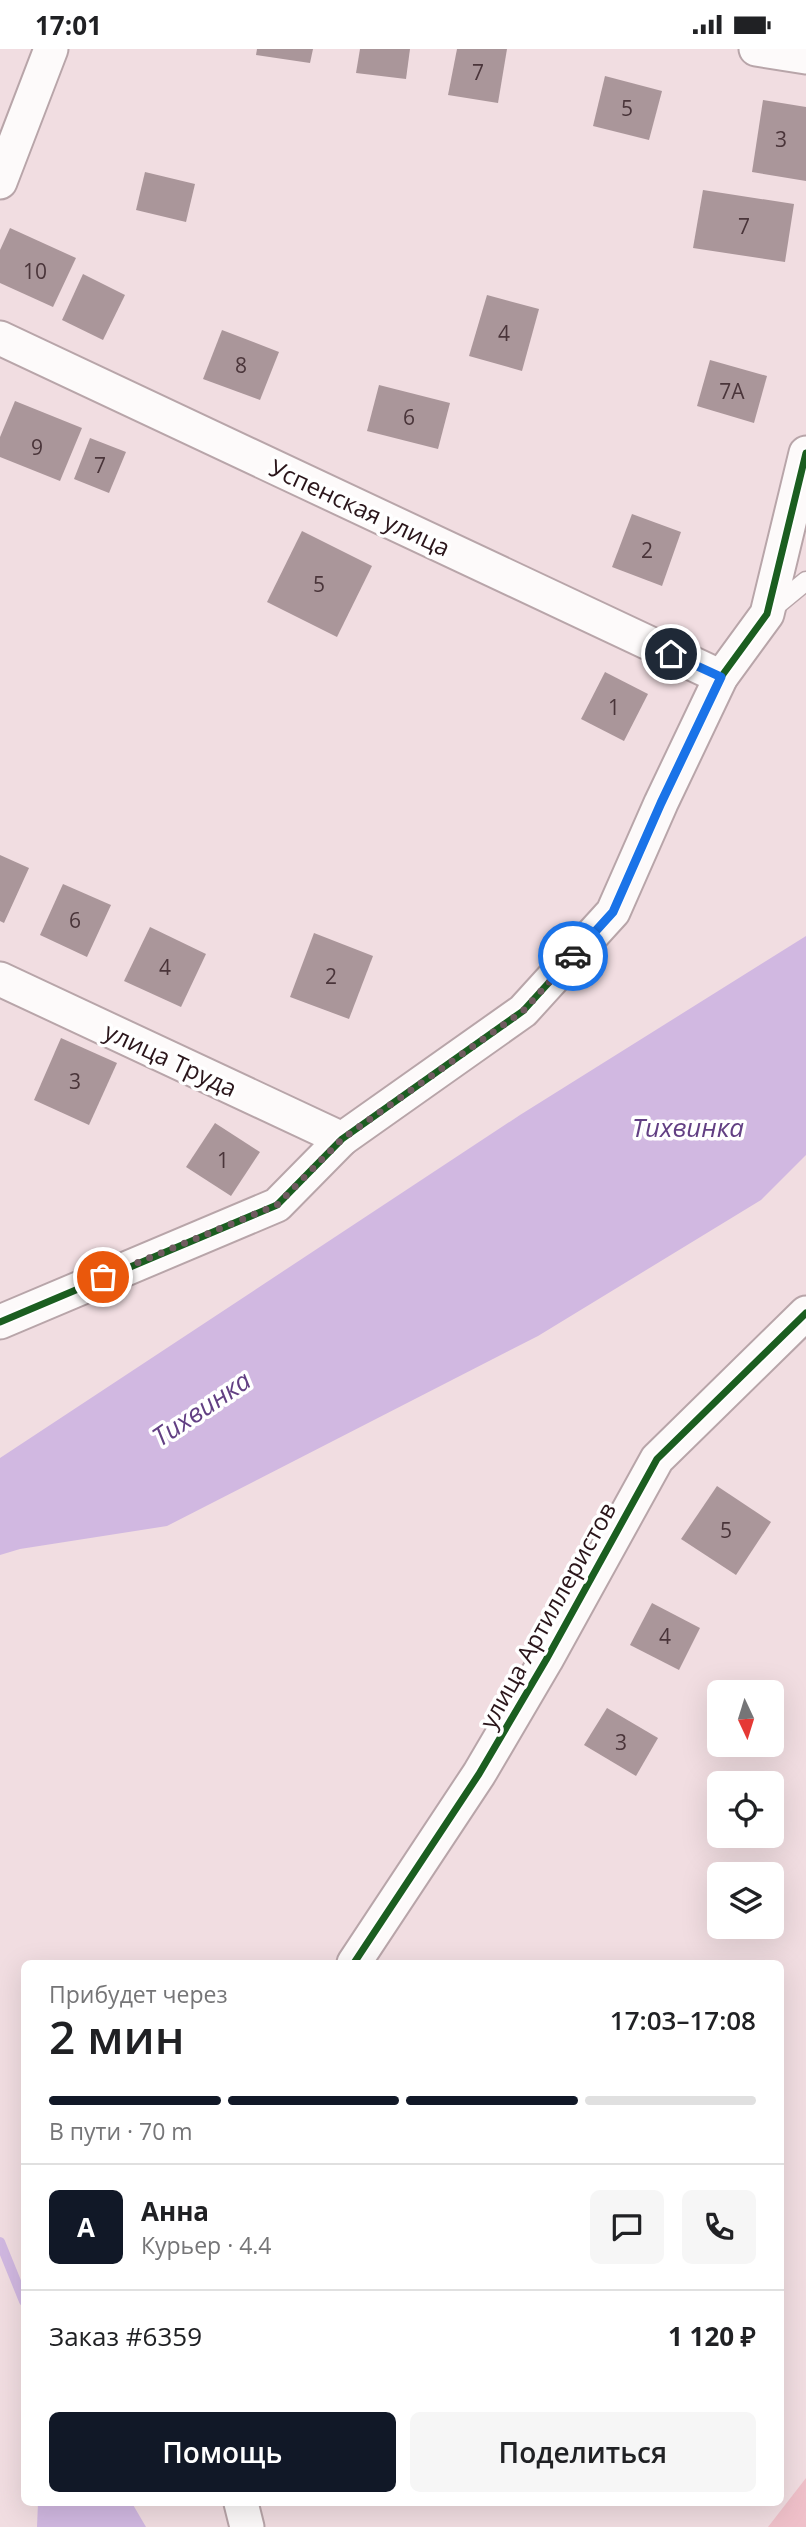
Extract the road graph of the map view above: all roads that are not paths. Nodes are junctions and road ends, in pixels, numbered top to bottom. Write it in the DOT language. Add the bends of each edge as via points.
graph roads {
  1 [pos="51,49"];
  2 [pos="756,49"];
  3 [pos="806,57"];
  4 [pos="0,182"];
  5 [pos="0,338"];
  6 [pos="806,453"];
  7 [pos="806,581"];
  8 [pos="766,614"];
  9 [pos="721,677"];
  10 [pos="0,979"];
  11 [pos="342,1139"];
  12 [pos="802,1321"];
  13 [pos="0,1322"];
  14 [pos="356,1960"];
  15 [pos="242,2506"];
  16 [pos="247,2527"];
  1 -- 4 [label="street"];
  2 -- 3 [label="street"];
  5 -- 9 [label="street, Успенская улица"];
  6 -- 8 [label="street"];
  7 -- 8 [label="lane"];
  8 -- 9 [label="street"];
  9 -- 11 [label="street" via="613,912 523,1011"];
  10 -- 11 [label="street, улица Труда"];
  11 -- 13 [label="street" via="277,1205"];
  12 -- 14 [label="street, улица Артиллеристов" via="657,1459 479,1775"];
  15 -- 16 [label="street"];
}
